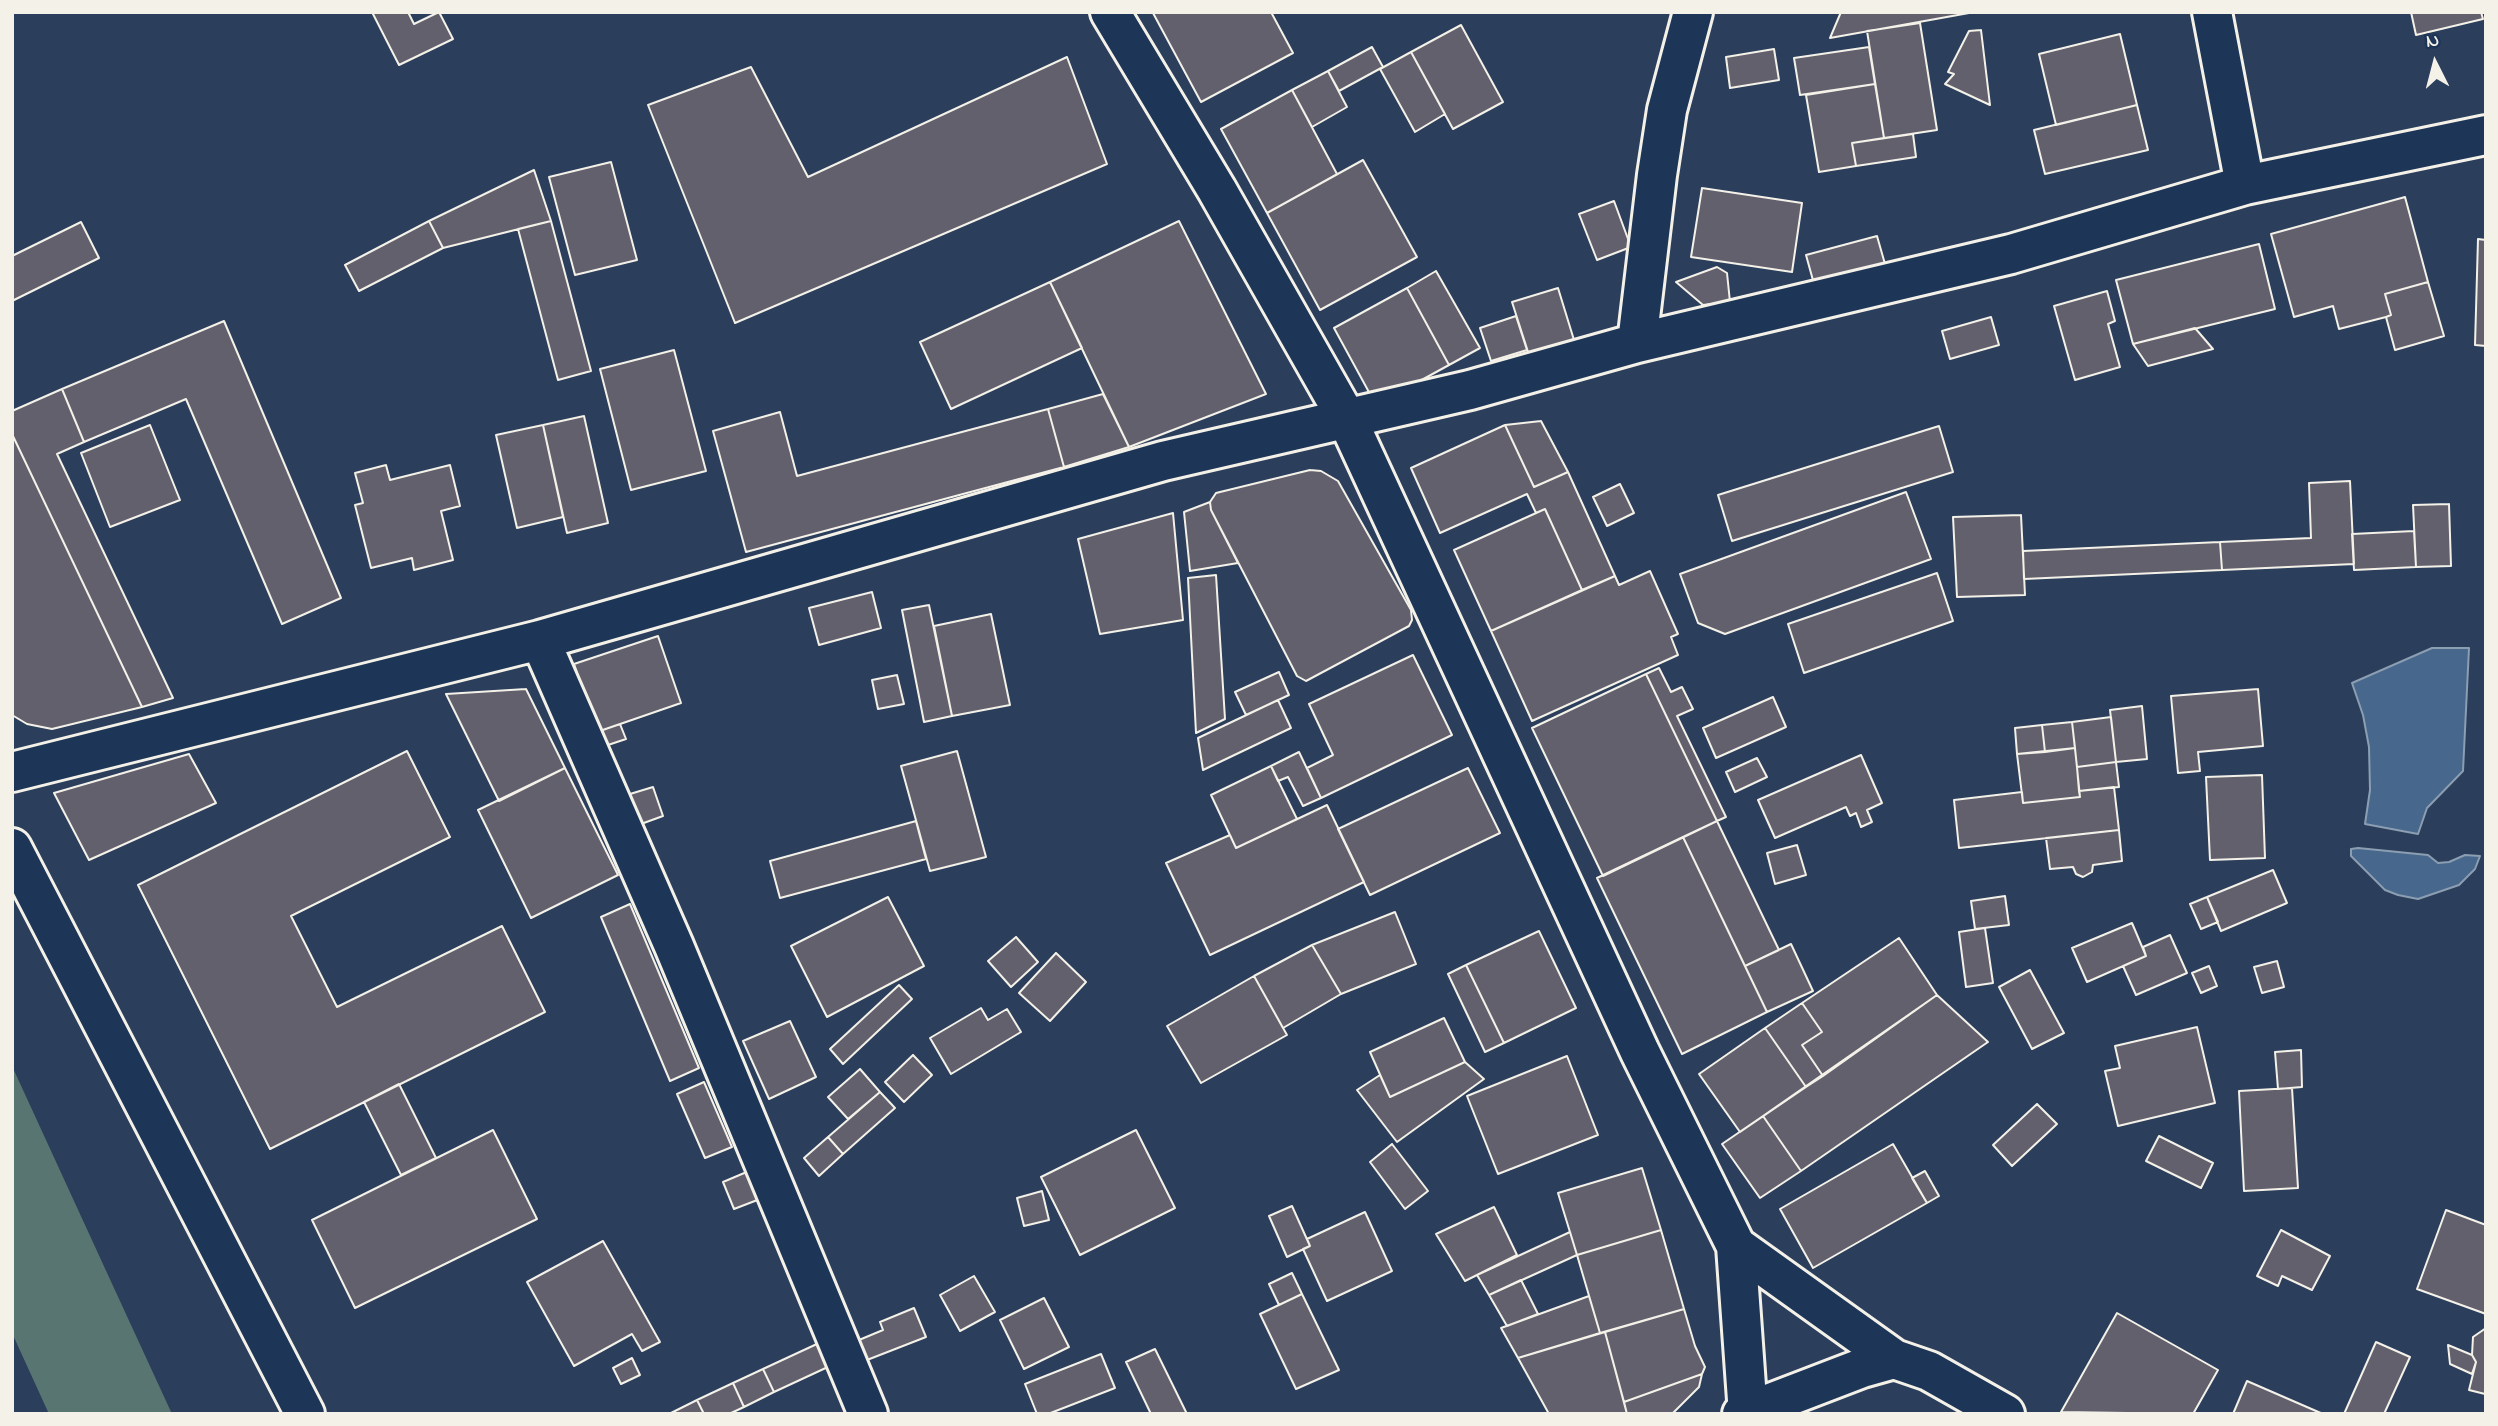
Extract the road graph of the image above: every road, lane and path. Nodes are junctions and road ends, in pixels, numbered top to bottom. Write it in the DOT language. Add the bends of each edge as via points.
graph roads {
  1 [pos="1110,12"];
  2 [pos="1693,12"];
  3 [pos="2212,12"];
  4 [pos="2486,135"];
  5 [pos="2245,185"];
  6 [pos="1637,343"];
  7 [pos="1347,419"];
  8 [pos="540,640"];
  9 [pos="12,772"];
  10 [pos="12,848"];
  11 [pos="1735,1246"];
  12 [pos="1894,1359"];
  13 [pos="1746,1413"];
  14 [pos="305,1414"];
  15 [pos="868,1414"];
  16 [pos="2005,1414"];
  1 -- 7 [label="street"];
  2 -- 6 [label="street" via="1667,110"];
  3 -- 5 [label="street"];
  4 -- 5 [label="street"];
  5 -- 6 [label="street" via="2011,254"];
  6 -- 7 [label="street"];
  7 -- 8 [label="street" via="1163,461"];
  7 -- 11 [label="street" via="1640,1052"];
  8 -- 9 [label="street"];
  8 -- 15 [label="street" via="674,946"];
  10 -- 14 [label="street"];
  11 -- 12 [label="street"];
  11 -- 13 [label="street"];
  12 -- 13 [label="street"];
  12 -- 16 [label="street" via="1929,1371"];
}
